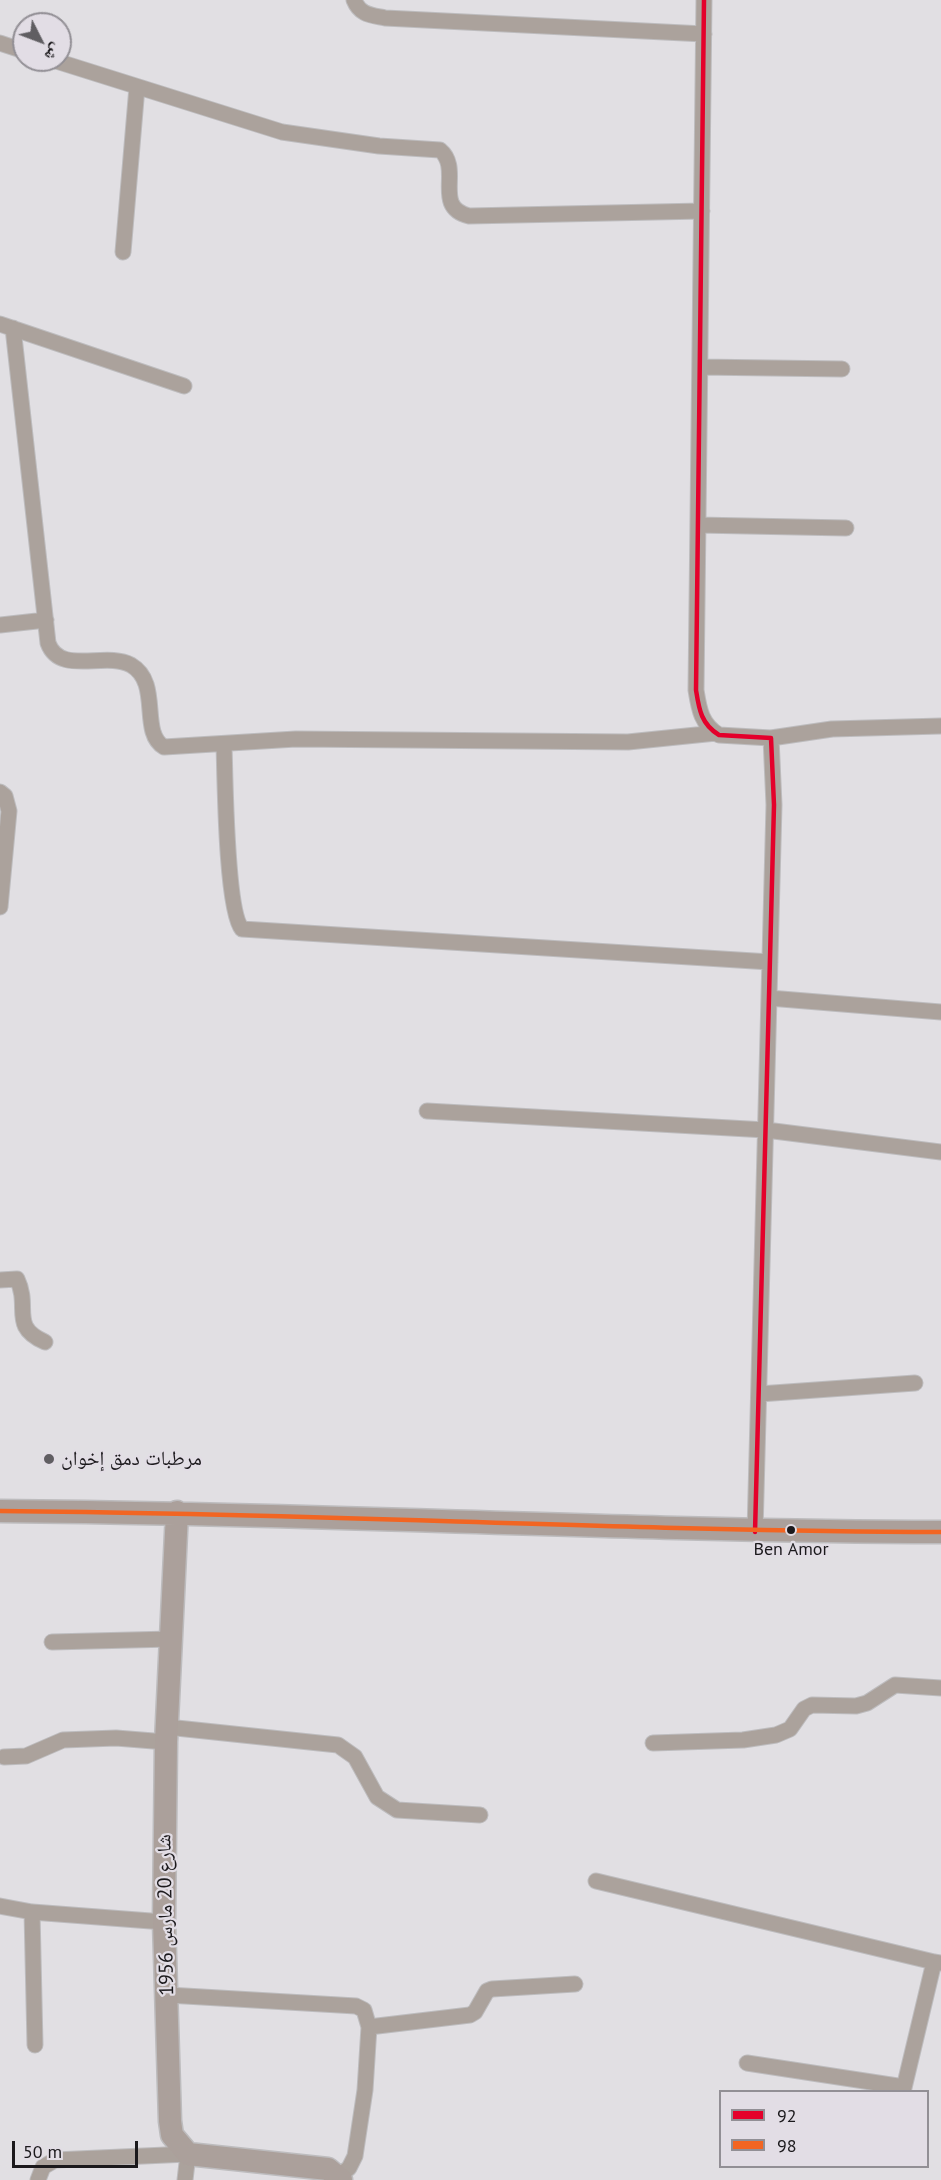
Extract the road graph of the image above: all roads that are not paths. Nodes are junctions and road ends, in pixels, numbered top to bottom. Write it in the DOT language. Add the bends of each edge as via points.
graph roads {
  1 [pos="354,0"];
  2 [pos="704,0"];
  3 [pos="704,34"];
  4 [pos="72,66"];
  5 [pos="137,87"];
  6 [pos="702,211"];
  7 [pos="123,252"];
  8 [pos="6,326"];
  9 [pos="700,367"];
  10 [pos="842,369"];
  11 [pos="184,386"];
  12 [pos="698,525"];
  13 [pos="846,528"];
  14 [pos="46,621"];
  15 [pos="0,625"];
  16 [pos="941,726"];
  17 [pos="716,733"];
  18 [pos="771,738"];
  19 [pos="224,744"];
  20 [pos="0,792"];
  21 [pos="0,907"];
  22 [pos="770,962"];
  23 [pos="769,998"];
  24 [pos="941,1012"];
  25 [pos="427,1111"];
  26 [pos="766,1130"];
  27 [pos="941,1152"];
  28 [pos="0,1280"];
  29 [pos="45,1342"];
  30 [pos="915,1383"];
  31 [pos="759,1394"];
  32 [pos="0,1511"];
  33 [pos="177,1512"];
  34 [pos="755,1532"];
  35 [pos="941,1532"];
  36 [pos="171,1639"];
  37 [pos="52,1642"];
  38 [pos="941,1688"];
  39 [pos="167,1734"];
  40 [pos="653,1743"];
  41 [pos="4,1757"];
  42 [pos="480,1815"];
  43 [pos="596,1881"];
  44 [pos="0,1906"];
  45 [pos="32,1912"];
  46 [pos="164,1922"];
  47 [pos="937,1963"];
  48 [pos="575,1984"];
  49 [pos="168,1995"];
  50 [pos="369,2027"];
  51 [pos="35,2045"];
  52 [pos="747,2063"];
  53 [pos="903,2089"];
  54 [pos="188,2154"];
  55 [pos="340,2178"];
  56 [pos="38,2180"];
  57 [pos="185,2180"];
  1 -- 3 [label="street" via="357,9 385,18"];
  2 -- 3 [label="street"];
  3 -- 6 [label="street"];
  4 -- 5 [label="street"];
  5 -- 6 [label="street" via="282,132 440,150 449,166 452,206 468,216"];
  5 -- 7 [label="street"];
  6 -- 9 [label="street"];
  8 -- 11 [label="street"];
  8 -- 14 [label="street"];
  9 -- 10 [label="street"];
  9 -- 12 [label="street"];
  12 -- 13 [label="street"];
  12 -- 17 [label="street" via="696,690 700,713"];
  14 -- 15 [label="street"];
  14 -- 19 [label="street" via="48,644 56,658 108,659 130,664 140,672 147,686 153,731 159,744 173,748"];
  16 -- 18 [label="street" via="832,729"];
  17 -- 18 [label="street"];
  17 -- 19 [label="street" via="628,742 296,739"];
  18 -- 22 [label="street" via="774,805"];
  19 -- 22 [label="street" via="229,862 235,918 242,929"];
  20 -- 21 [label="street" via="9,811"];
  22 -- 23 [label="street"];
  23 -- 24 [label="street"];
  23 -- 26 [label="street"];
  25 -- 26 [label="street"];
  26 -- 27 [label="street"];
  26 -- 31 [label="street"];
  28 -- 29 [label="street" via="17,1280 25,1329"];
  30 -- 31 [label="street"];
  31 -- 34 [label="street"];
  32 -- 33 [label="main road"];
  33 -- 34 [label="main road"];
  33 -- 36 [label="main road, شارع 20 مارس 1956"];
  34 -- 35 [label="main road"];
  36 -- 37 [label="street"];
  36 -- 39 [label="main road, شارع 20 مارس 1956"];
  38 -- 40 [label="street" via="895,1684 861,1704 812,1705 804,1709 790,1729 776,1735"];
  39 -- 41 [label="street" via="63,1740 26,1756"];
  39 -- 42 [label="street" via="338,1745 356,1757 377,1797 397,1810"];
  39 -- 46 [label="main road, شارع 20 مارس 1956"];
  43 -- 47 [label="street"];
  44 -- 45 [label="street"];
  45 -- 46 [label="street"];
  45 -- 51 [label="street"];
  46 -- 49 [label="main road, شارع 20 مارس 1956"];
  47 -- 53 [label="street"];
  48 -- 50 [label="street" via="492,1989 471,2015"];
  49 -- 50 [label="street" via="356,2006 364,2010"];
  49 -- 54 [label="main road, شارع 20 مارس 1956" via="170,2121 172,2135"];
  50 -- 55 [label="street" via="355,2156"];
  52 -- 53 [label="street"];
  54 -- 55 [label="main road" via="328,2169"];
  54 -- 56 [label="street" via="55,2160 42,2167"];
  54 -- 57 [label="street"];
}
